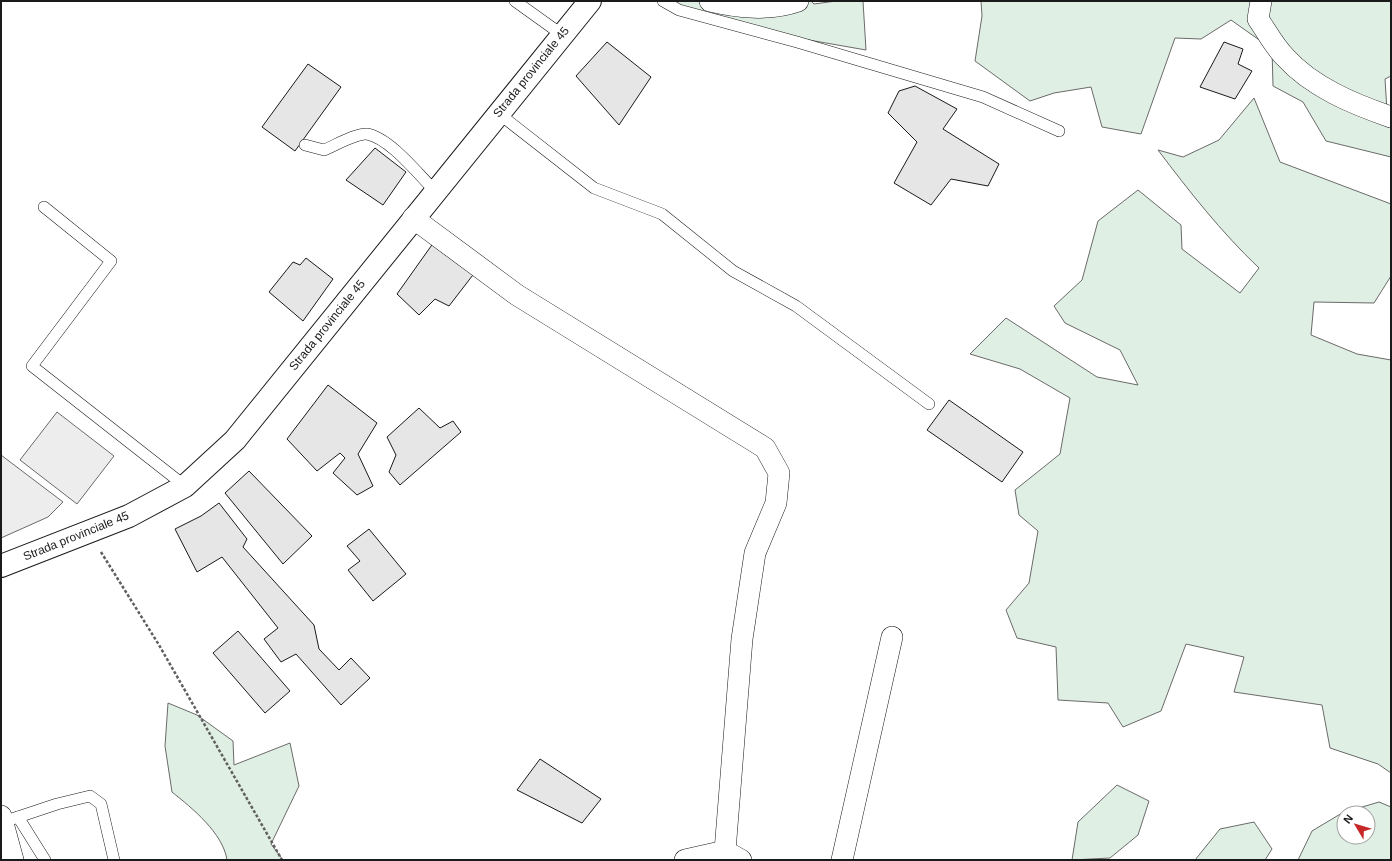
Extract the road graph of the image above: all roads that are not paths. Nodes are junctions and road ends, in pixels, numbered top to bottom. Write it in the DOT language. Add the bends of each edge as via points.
graph roads {
  1 [pos="515,1"];
  2 [pos="590,1"];
  3 [pos="663,1"];
  4 [pos="710,1"];
  5 [pos="798,1"];
  6 [pos="1261,1"];
  7 [pos="561,34"];
  8 [pos="498,113"];
  9 [pos="1391,117"];
  10 [pos="1059,131"];
  11 [pos="305,145"];
  12 [pos="435,191"];
  13 [pos="44,207"];
  14 [pos="413,218"];
  15 [pos="929,404"];
  16 [pos="185,486"];
  17 [pos="1,566"];
  18 [pos="892,637"];
  19 [pos="7,818"];
  20 [pos="729,857"];
  21 [pos="13,860"];
  22 [pos="45,860"];
  23 [pos="114,860"];
  24 [pos="685,860"];
  25 [pos="842,860"];
  1 -- 7 [label="lane"];
  2 -- 7 [label="main road, Strada provinciale 45"];
  3 -- 10 [label="lane" via="679,10 983,97"];
  4 -- 5 [label="street" via="764,9"];
  6 -- 9 [label="street" via="1258,19 1284,57 1308,79 1368,109"];
  7 -- 8 [label="main road, Strada provinciale 45"];
  8 -- 12 [label="main road, Strada provinciale 45"];
  8 -- 15 [label="lane" via="594,188 662,214 733,271 796,306"];
  11 -- 12 [label="lane" via="324,150 366,134 381,140 398,154"];
  12 -- 14 [label="main road, Strada provinciale 45"];
  13 -- 16 [label="lane" via="111,261 32,366"];
  14 -- 16 [label="main road, Strada provinciale 45" via="235,440"];
  14 -- 20 [label="street" via="517,295 765,448 779,473 776,503 755,552 742,639"];
  16 -- 17 [label="main road, Strada provinciale 45" via="129,516"];
  18 -- 25 [label="street"];
  19 -- 21 [label="street"];
  19 -- 22 [label="lane"];
  19 -- 23 [label="lane" via="90,796 101,804"];
  20 -- 24 [label="street"];
}
